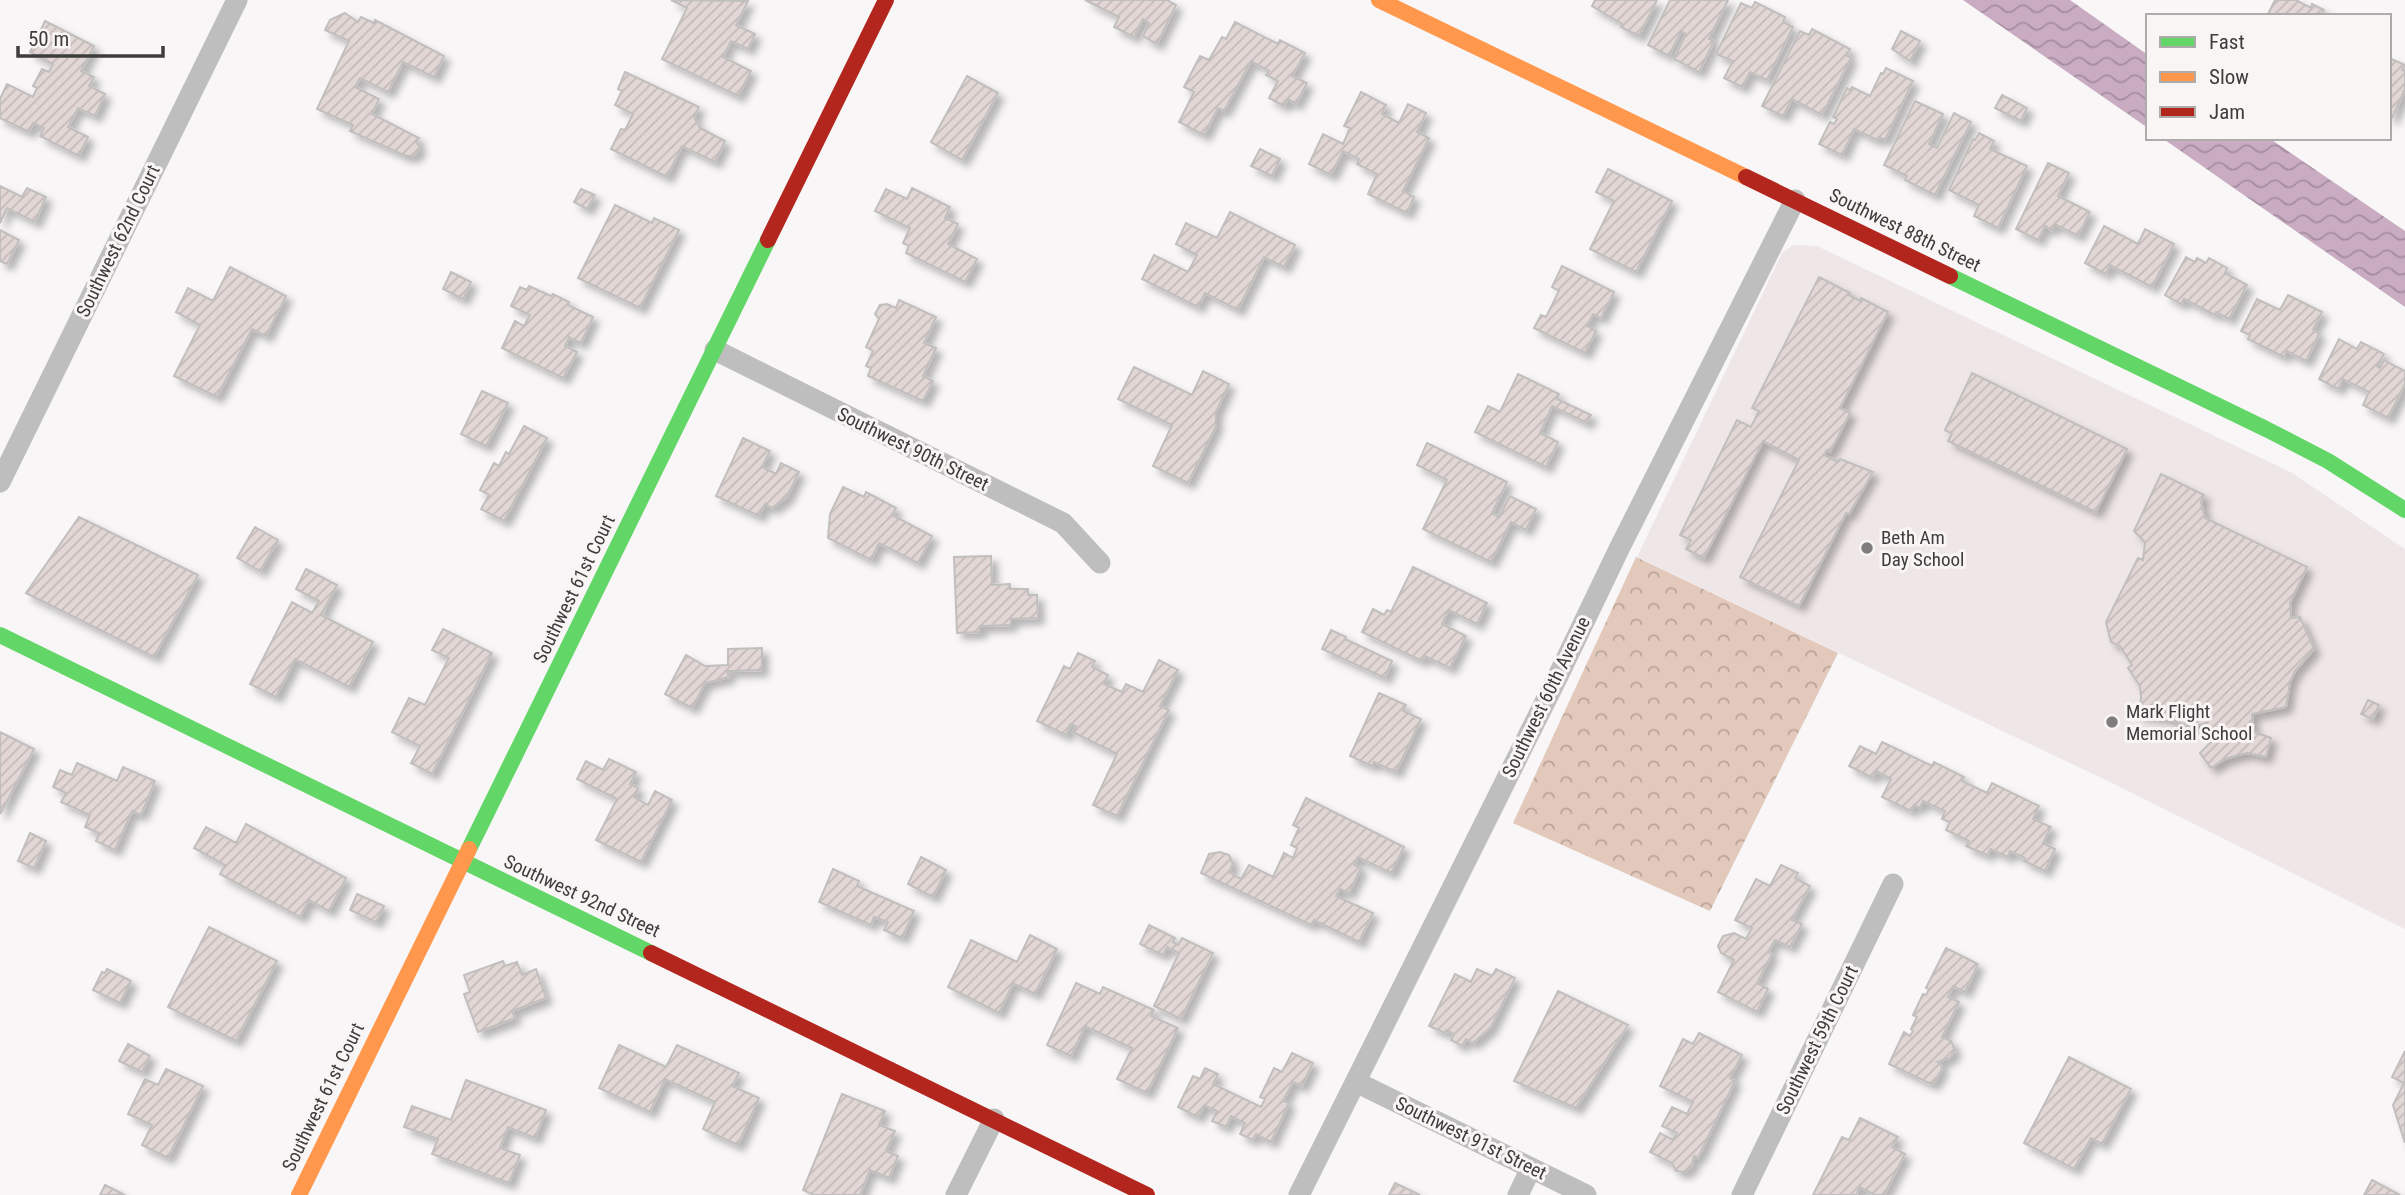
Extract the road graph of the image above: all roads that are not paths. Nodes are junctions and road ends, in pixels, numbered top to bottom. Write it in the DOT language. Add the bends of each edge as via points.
graph roads {
  1 [pos="237,0"];
  2 [pos="886,0"];
  3 [pos="1379,0"];
  4 [pos="1795,200"];
  5 [pos="715,350"];
  6 [pos="0,482"];
  7 [pos="2405,510"];
  8 [pos="1100,564"];
  9 [pos="0,635"];
  10 [pos="463,862"];
  11 [pos="1893,884"];
  12 [pos="1356,1082"];
  13 [pos="994,1119"];
  14 [pos="1531,1168"];
  15 [pos="299,1195"];
  16 [pos="956,1195"];
  17 [pos="1147,1195"];
  18 [pos="1299,1195"];
  19 [pos="1518,1195"];
  20 [pos="1586,1195"];
  21 [pos="1742,1195"];
  1 -- 6 [label="street, Southwest 62nd Court"];
  2 -- 5 [label="street, Southwest 61st Court"];
  3 -- 4 [label="street, Southwest 88th Street"];
  4 -- 7 [label="street, Southwest 88th Street" via="2266,429 2328,461"];
  4 -- 12 [label="street, Southwest 60th Avenue"];
  5 -- 8 [label="street, Southwest 90th Street" via="1063,523"];
  5 -- 10 [label="street, Southwest 61st Court"];
  9 -- 10 [label="street, Southwest 92nd Street"];
  10 -- 13 [label="street, Southwest 92nd Street"];
  10 -- 15 [label="street, Southwest 61st Court"];
  11 -- 21 [label="street, Southwest 59th Court"];
  12 -- 14 [label="street, Southwest 91st Street"];
  12 -- 18 [label="street, Southwest 60th Avenue"];
  13 -- 16 [label="street"];
  13 -- 17 [label="street, Southwest 92nd Street"];
  14 -- 19 [label="street"];
  14 -- 20 [label="street, Southwest 91st Street"];
}
